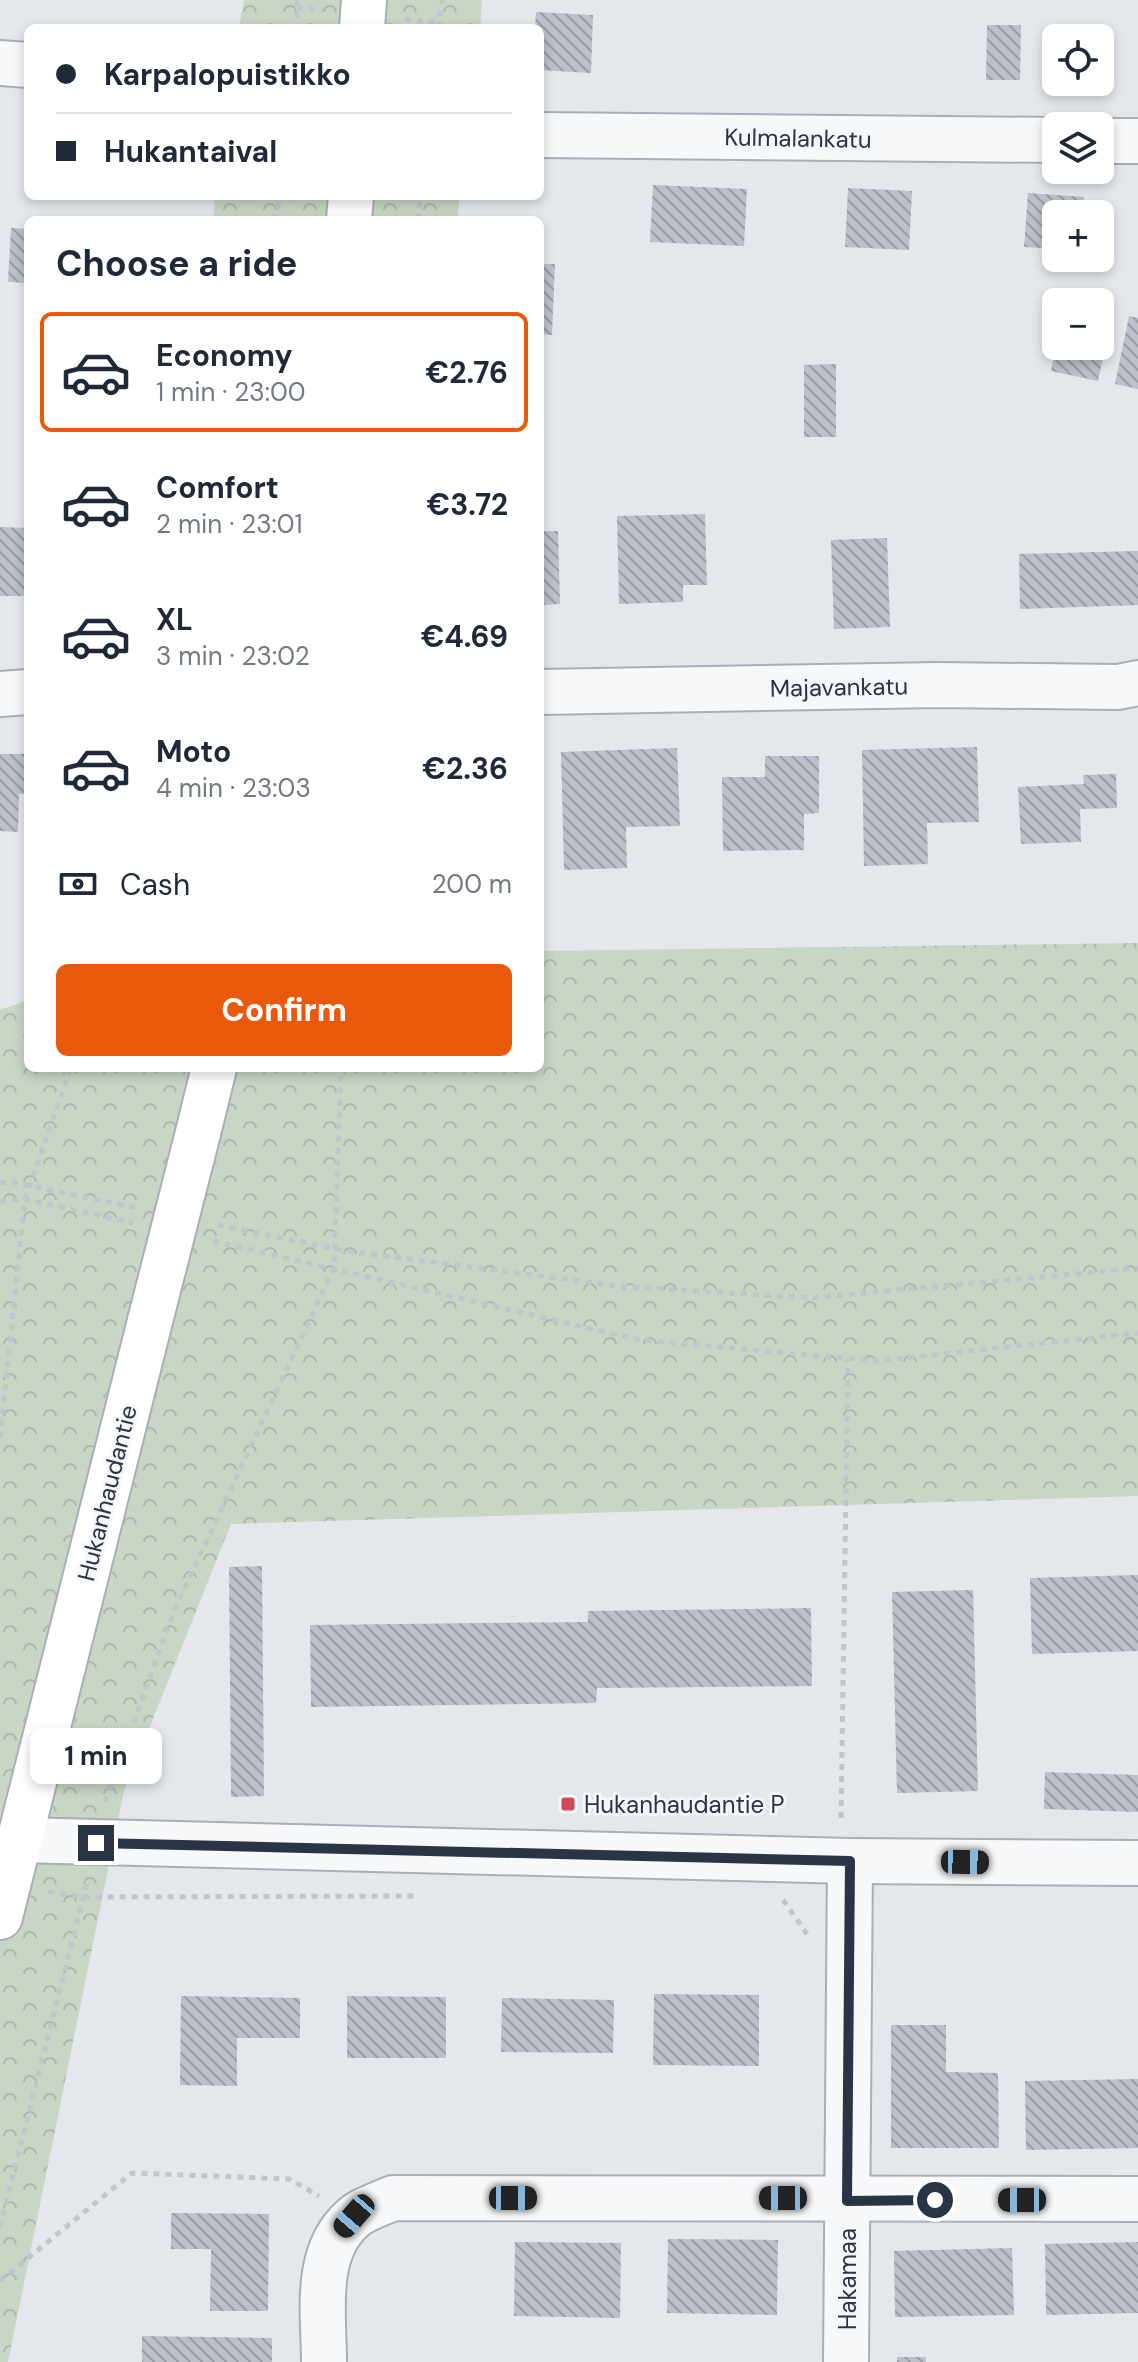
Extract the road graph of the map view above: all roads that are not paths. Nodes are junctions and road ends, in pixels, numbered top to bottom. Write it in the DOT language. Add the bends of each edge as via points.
graph roads {
  1 [pos="364,0"];
  2 [pos="362,24"];
  3 [pos="0,63"];
  4 [pos="24,65"];
  5 [pos="544,135"];
  6 [pos="1042,140"];
  7 [pos="1114,141"];
  8 [pos="1138,141"];
  9 [pos="1138,683"];
  10 [pos="24,692"];
  11 [pos="544,692"];
  12 [pos="0,694"];
  13 [pos="213,1072"];
  14 [pos="19,1840"];
  15 [pos="846,1840"];
  16 [pos="1138,1863"];
  17 [pos="0,1917"];
  18 [pos="1138,2199"];
  19 [pos="847,2201"];
  20 [pos="324,2362"];
  21 [pos="846,2362"];
  1 -- 2 [label="main road"];
  3 -- 4 [label="street"];
  5 -- 6 [label="street, Kulmalankatu"];
  7 -- 8 [label="street"];
  9 -- 11 [label="street, Majavankatu"];
  10 -- 12 [label="street"];
  13 -- 14 [label="main road, Hukanhaudantie, bridge"];
  14 -- 15 [label="street"];
  14 -- 17 [label="main road, Hukanhaudantie"];
  15 -- 16 [label="street"];
  15 -- 19 [label="street, Hakamaa"];
  18 -- 19 [label="street"];
  19 -- 20 [label="street" via="393,2198 354,2216 335,2238 324,2268"];
  19 -- 21 [label="street, Hakamaa"];
}
